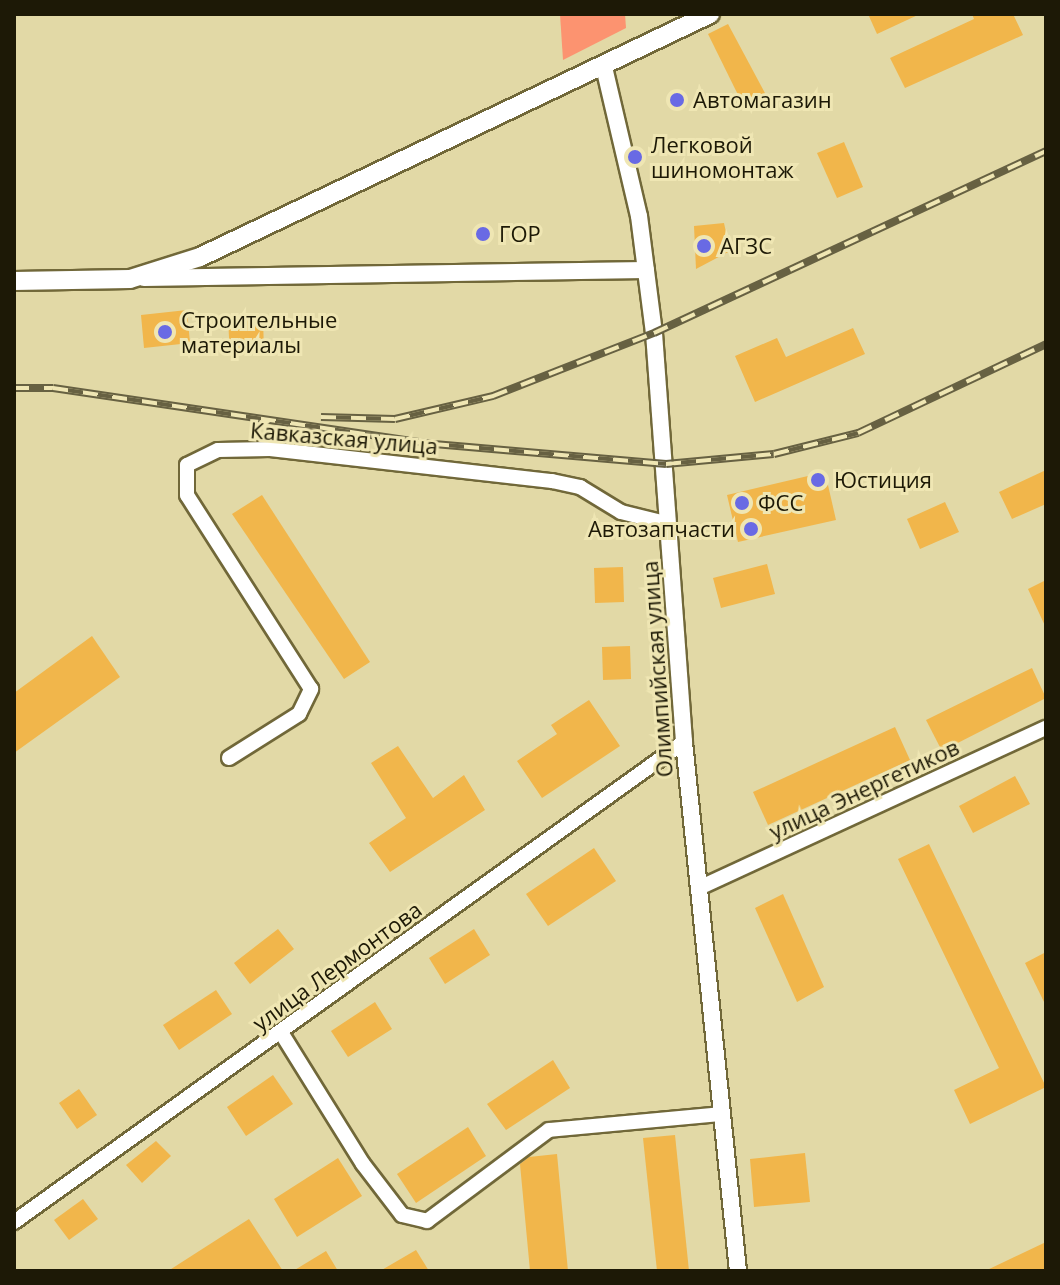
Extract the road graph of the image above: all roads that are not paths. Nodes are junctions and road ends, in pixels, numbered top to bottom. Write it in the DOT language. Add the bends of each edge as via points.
graph roads {
  1 [pos="710,14"];
  2 [pos="604,67"];
  3 [pos="646,270"];
  4 [pos="130,279"];
  5 [pos="14,281"];
  6 [pos="669,524"];
  7 [pos="1046,728"];
  8 [pos="684,742"];
  9 [pos="229,758"];
  10 [pos="699,888"];
  11 [pos="282,1034"];
  12 [pos="721,1114"];
  13 [pos="14,1222"];
  14 [pos="738,1271"];
  1 -- 2 [label="main road"];
  2 -- 3 [label="street, Олимпийская улица" via="639,216"];
  2 -- 4 [label="main road" via="200,257"];
  3 -- 4 [label="street"];
  3 -- 6 [label="street, Олимпийская улица"];
  4 -- 5 [label="main road"];
  6 -- 8 [label="street, Олимпийская улица"];
  6 -- 9 [label="street, Кавказская улица" via="621,512 580,487 552,481 270,449 218,450 187,465 187,495 311,689 299,714"];
  7 -- 10 [label="street, улица Энергетиков"];
  8 -- 10 [label="street, Олимпийская улица"];
  8 -- 11 [label="street, улица Лермонтова"];
  10 -- 12 [label="street, Олимпийская улица"];
  11 -- 12 [label="street" via="394,1205 402,1215 427,1221 549,1130"];
  11 -- 13 [label="street, улица Лермонтова"];
  12 -- 14 [label="street, Олимпийская улица"];
}
